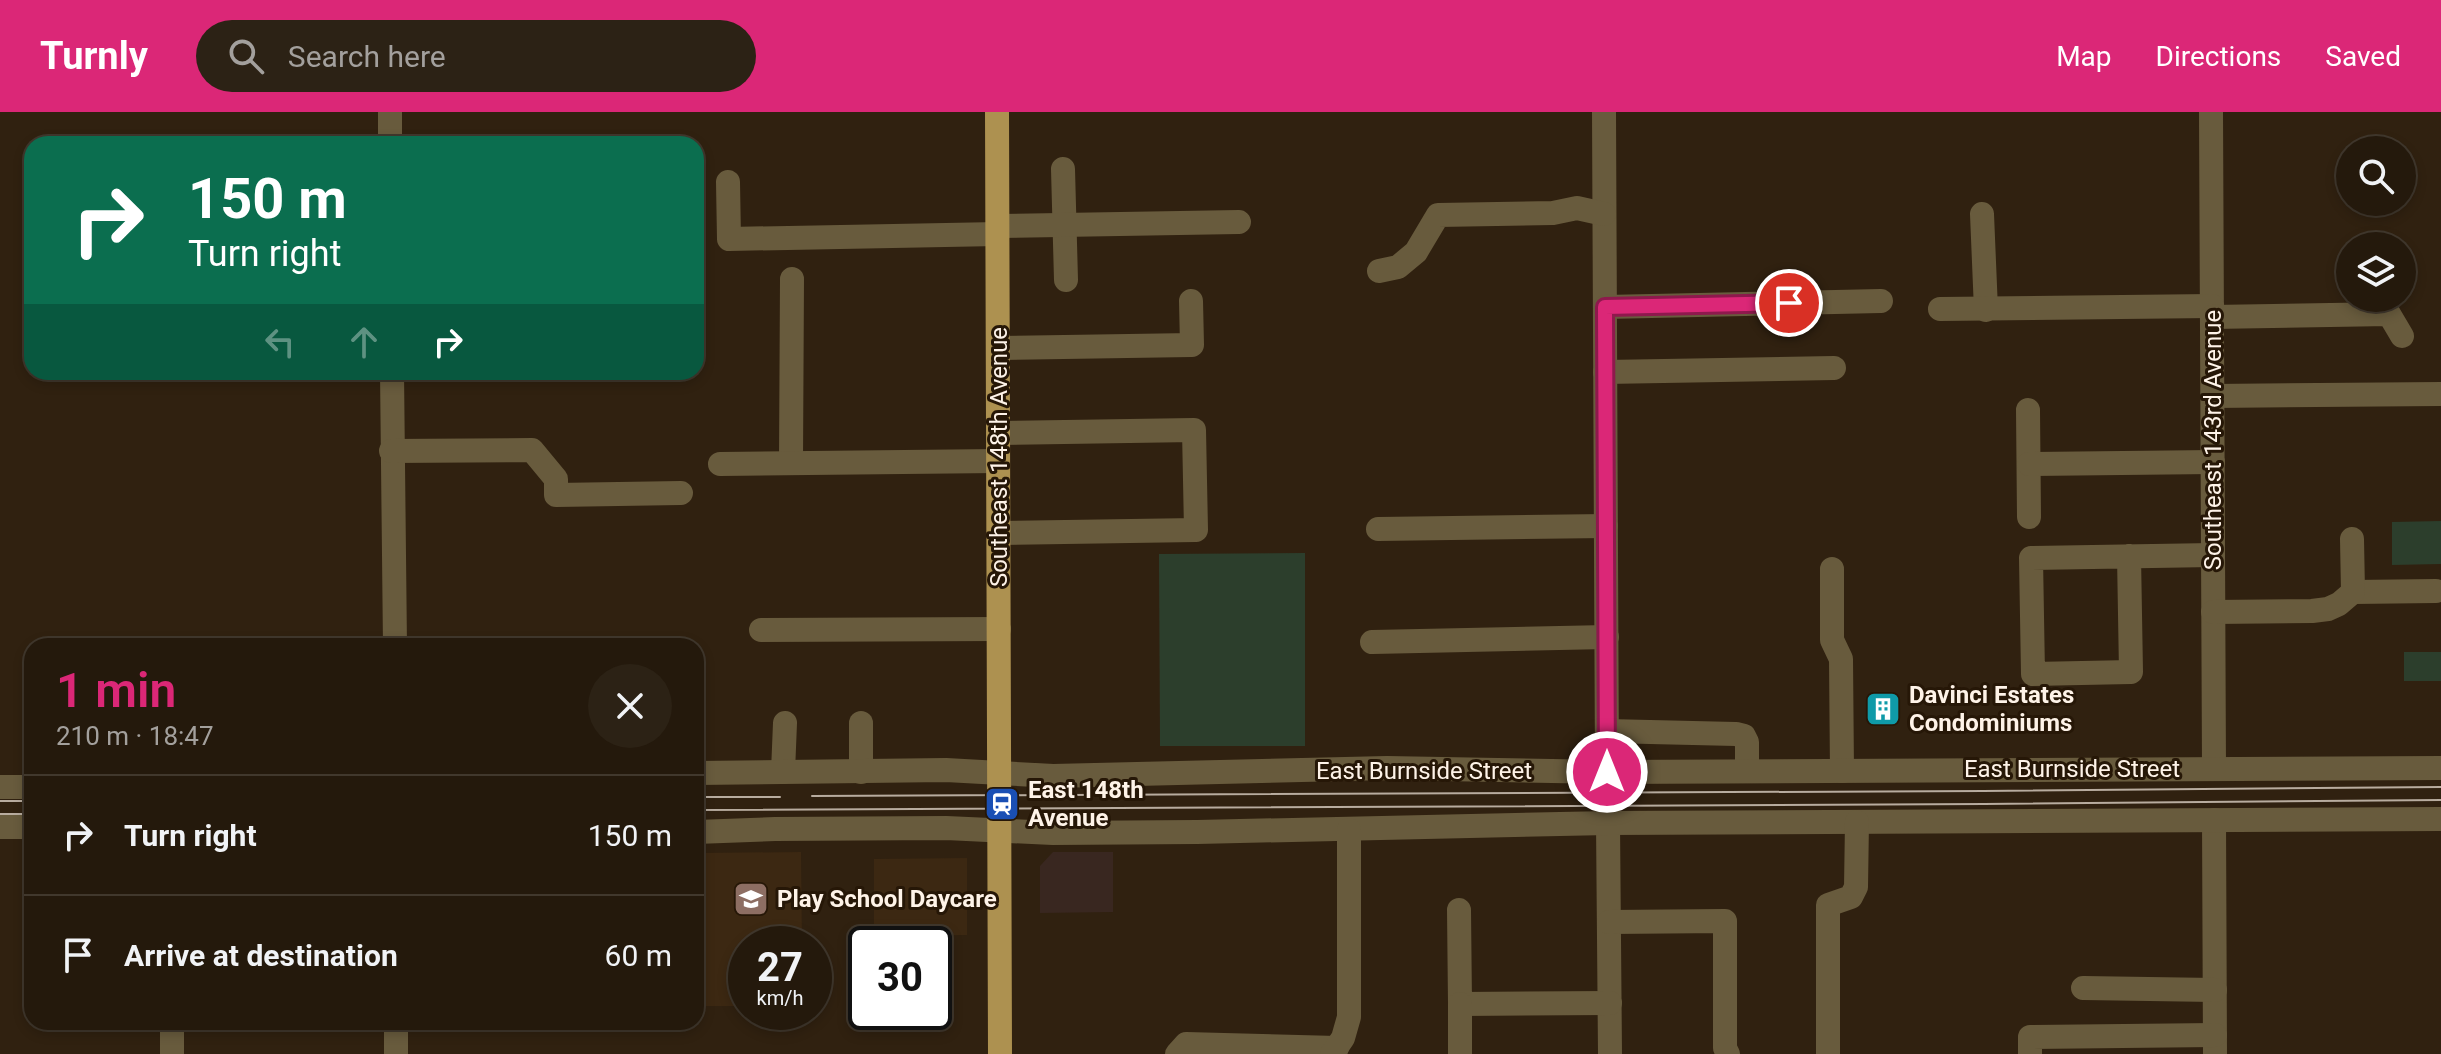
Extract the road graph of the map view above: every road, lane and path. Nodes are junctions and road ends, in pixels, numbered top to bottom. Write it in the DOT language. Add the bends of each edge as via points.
graph roads {
  1 [pos="390,112"];
  2 [pos="997,112"];
  3 [pos="1604,112"];
  4 [pos="2211,112"];
  5 [pos="390,136"];
  6 [pos="1063,169"];
  7 [pos="728,182"];
  8 [pos="1604,214"];
  9 [pos="1982,214"];
  10 [pos="1239,222"];
  11 [pos="1064,225"];
  12 [pos="998,230"];
  13 [pos="1379,271"];
  14 [pos="792,279"];
  15 [pos="1066,280"];
  16 [pos="1191,301"];
  17 [pos="1881,301"];
  18 [pos="1605,307"];
  19 [pos="1940,309"];
  20 [pos="1986,310"];
  21 [pos="2212,312"];
  22 [pos="2402,336"];
  23 [pos="998,348"];
  24 [pos="1834,368"];
  25 [pos="1605,372"];
  26 [pos="392,380"];
  27 [pos="2441,394"];
  28 [pos="2213,396"];
  29 [pos="2028,410"];
  30 [pos="999,433"];
  31 [pos="391,451"];
  32 [pos="791,461"];
  33 [pos="998,461"];
  34 [pos="2213,462"];
  35 [pos="720,464"];
  36 [pos="2029,464"];
  37 [pos="681,493"];
  38 [pos="2029,517"];
  39 [pos="1606,526"];
  40 [pos="1378,529"];
  41 [pos="999,533"];
  42 [pos="2352,539"];
  43 [pos="2213,555"];
  44 [pos="2129,556"];
  45 [pos="1832,569"];
  46 [pos="2436,591"];
  47 [pos="2353,592"];
  48 [pos="2213,612"];
  49 [pos="999,629"];
  50 [pos="761,630"];
  51 [pos="1607,637"];
  52 [pos="395,638"];
  53 [pos="1372,642"];
  54 [pos="785,723"];
  55 [pos="861,723"];
  56 [pos="1607,731"];
  57 [pos="2441,768"];
  58 [pos="2214,769"];
  59 [pos="1747,771"];
  60 [pos="1842,771"];
  61 [pos="783,772"];
  62 [pos="861,772"];
  63 [pos="1607,772"];
  64 [pos="704,773"];
  65 [pos="999,773"];
  66 [pos="0,787"];
  67 [pos="24,787"];
  68 [pos="2441,819"];
  69 [pos="2214,820"];
  70 [pos="1857,822"];
  71 [pos="1608,823"];
  72 [pos="0,827"];
  73 [pos="24,827"];
  74 [pos="1349,830"];
  75 [pos="999,831"];
  76 [pos="704,832"];
  77 [pos="1459,910"];
  78 [pos="1609,922"];
  79 [pos="2083,988"];
  80 [pos="2215,990"];
  81 [pos="1610,1003"];
  82 [pos="1460,1004"];
  83 [pos="172,1030"];
  84 [pos="396,1030"];
  85 [pos="2215,1045"];
  86 [pos="1334,1051"];
  87 [pos="172,1054"];
  88 [pos="396,1054"];
  89 [pos="1000,1054"];
  90 [pos="1177,1054"];
  91 [pos="1460,1054"];
  92 [pos="1610,1054"];
  93 [pos="1728,1054"];
  94 [pos="1828,1054"];
  95 [pos="2030,1054"];
  1 -- 5 [label="street"];
  2 -- 12 [label="main road, Southeast 148th Avenue"];
  3 -- 8 [label="street"];
  4 -- 21 [label="street, Southeast 143rd Avenue"];
  6 -- 11 [label="street"];
  7 -- 12 [label="street" via="729,239"];
  8 -- 13 [label="street" via="1577,208 1438,215 1416,252 1398,267"];
  8 -- 18 [label="street"];
  9 -- 20 [label="street"];
  10 -- 11 [label="street"];
  11 -- 12 [label="street"];
  11 -- 15 [label="street"];
  12 -- 23 [label="main road, Southeast 148th Avenue"];
  14 -- 32 [label="street"];
  16 -- 23 [label="street" via="1192,345"];
  17 -- 18 [label="street"];
  18 -- 25 [label="street"];
  19 -- 20 [label="street"];
  20 -- 21 [label="street"];
  21 -- 22 [label="street" via="2389,314"];
  21 -- 28 [label="street, Southeast 143rd Avenue"];
  23 -- 30 [label="main road, Southeast 148th Avenue"];
  24 -- 25 [label="street"];
  25 -- 39 [label="street"];
  26 -- 31 [label="street"];
  27 -- 28 [label="street"];
  28 -- 34 [label="street, Southeast 143rd Avenue"];
  29 -- 36 [label="street"];
  30 -- 33 [label="main road, Southeast 148th Avenue"];
  30 -- 41 [label="street" via="1194,430 1196,530"];
  31 -- 37 [label="street" via="532,450 556,479 556,495"];
  31 -- 52 [label="street"];
  32 -- 33 [label="street"];
  32 -- 35 [label="street"];
  33 -- 41 [label="main road, Southeast 148th Avenue"];
  34 -- 36 [label="street"];
  34 -- 43 [label="street, Southeast 143rd Avenue"];
  36 -- 38 [label="street"];
  39 -- 40 [label="street"];
  39 -- 51 [label="street"];
  41 -- 49 [label="main road, Southeast 148th Avenue"];
  42 -- 47 [label="street"];
  43 -- 44 [label="street"];
  43 -- 48 [label="street, Southeast 143rd Avenue"];
  44 -- 44 [label="street" via="2031,558 2033,674 2131,672"];
  45 -- 60 [label="street" via="1832,640 1841,659"];
  46 -- 47 [label="street"];
  47 -- 48 [label="street" via="2320,610"];
  48 -- 58 [label="street, Southeast 143rd Avenue"];
  49 -- 50 [label="street"];
  49 -- 65 [label="main road, Southeast 148th Avenue"];
  51 -- 53 [label="street"];
  51 -- 56 [label="street"];
  54 -- 61 [label="street"];
  55 -- 62 [label="street"];
  56 -- 59 [label="street" via="1744,736"];
  56 -- 63 [label="street"];
  57 -- 58 [label="street, East Burnside Street"];
  58 -- 60 [label="street, East Burnside Street"];
  59 -- 60 [label="street, East Burnside Street"];
  59 -- 63 [label="street, East Burnside Street"];
  61 -- 62 [label="street, East Burnside Street"];
  61 -- 64 [label="street, East Burnside Street"];
  62 -- 65 [label="street, East Burnside Street"];
  63 -- 65 [label="street, East Burnside Street" via="1387,768"];
  65 -- 75 [label="main road, Southeast 148th Avenue"];
  66 -- 67 [label="street"];
  68 -- 69 [label="street"];
  69 -- 70 [label="street"];
  69 -- 80 [label="street"];
  70 -- 71 [label="street"];
  70 -- 94 [label="street" via="1856,887 1851,897 1828,905"];
  71 -- 74 [label="street"];
  71 -- 78 [label="street"];
  72 -- 73 [label="street"];
  74 -- 75 [label="street"];
  74 -- 86 [label="street" via="1349,1017"];
  75 -- 76 [label="street"];
  75 -- 89 [label="main road, Southeast 148th Avenue"];
  77 -- 82 [label="street"];
  78 -- 81 [label="street"];
  78 -- 93 [label="street" via="1725,921"];
  79 -- 80 [label="street"];
  80 -- 85 [label="street"];
  81 -- 82 [label="street"];
  81 -- 92 [label="street"];
  82 -- 91 [label="street"];
  83 -- 87 [label="street"];
  84 -- 88 [label="street"];
  85 -- 95 [label="street" via="2030,1037"];
  86 -- 90 [label="street" via="1186,1044"];
}
